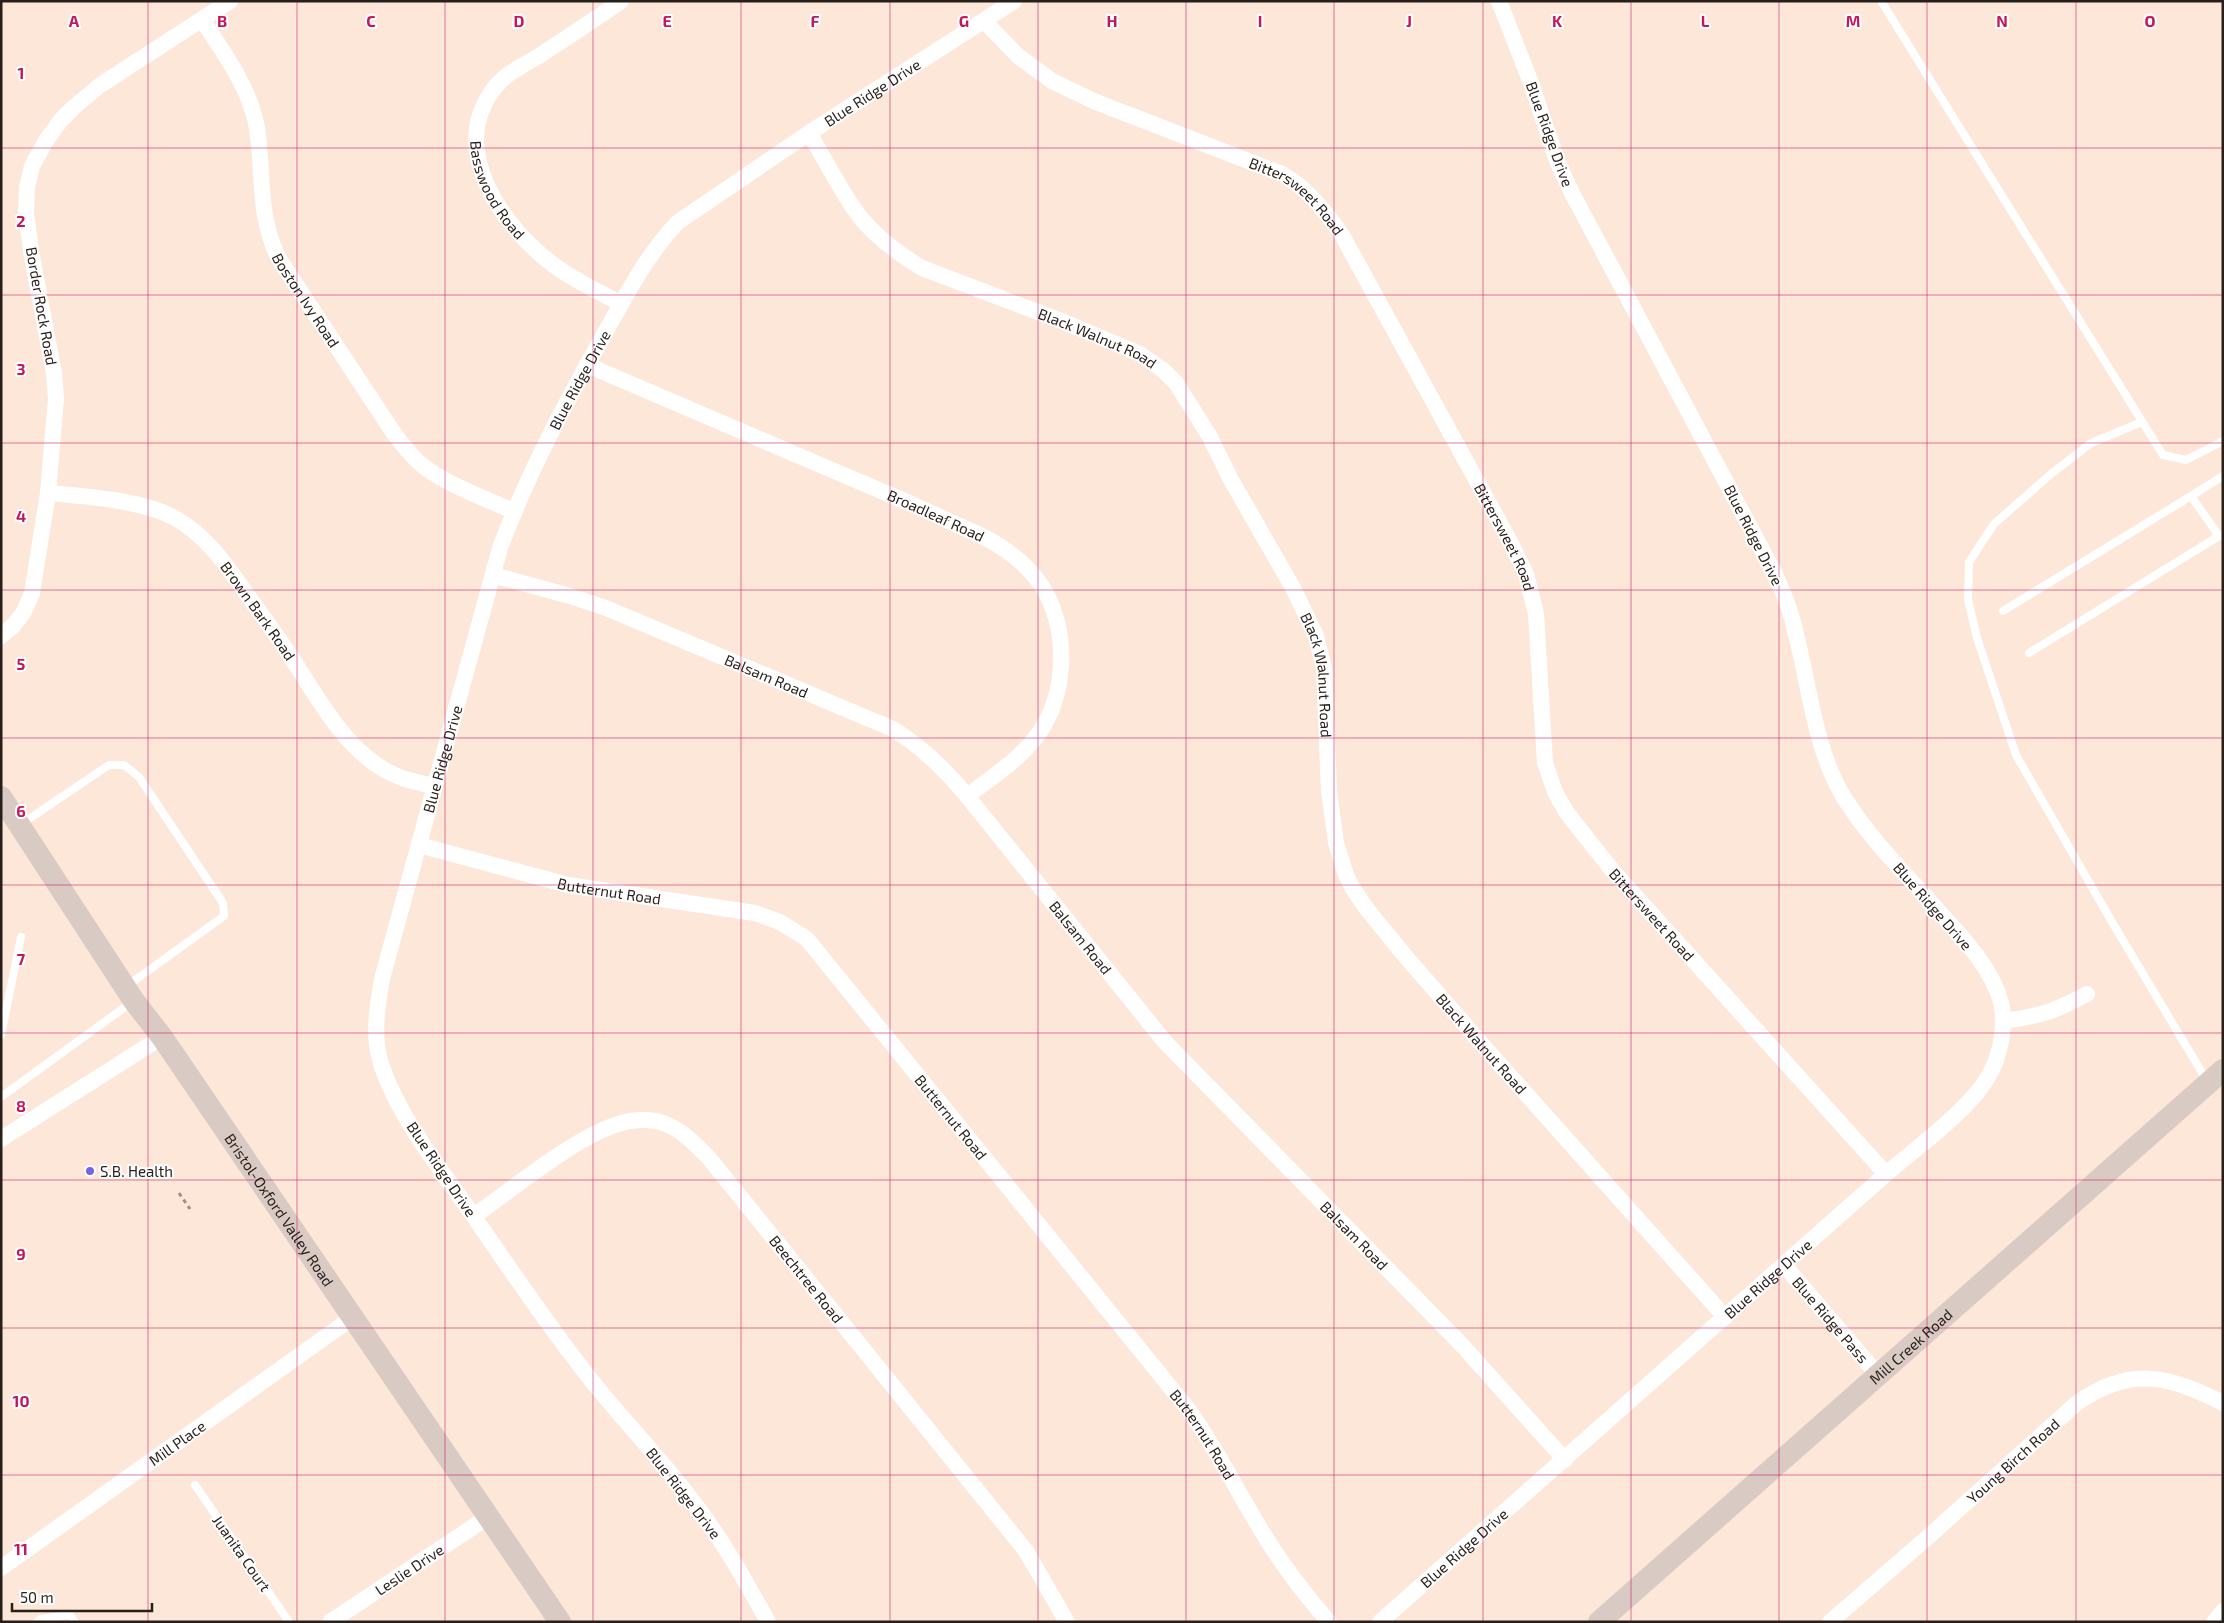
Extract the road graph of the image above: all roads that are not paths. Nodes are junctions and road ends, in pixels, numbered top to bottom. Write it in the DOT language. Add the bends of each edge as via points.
graph roads {
  1 [pos="230,1"];
  2 [pos="621,1"];
  3 [pos="1014,1"];
  4 [pos="1499,1"];
  5 [pos="1881,1"];
  6 [pos="202,20"];
  7 [pos="984,21"];
  8 [pos="809,133"];
  9 [pos="621,304"];
  10 [pos="586,365"];
  11 [pos="2142,422"];
  12 [pos="2223,441"];
  13 [pos="2223,476"];
  14 [pos="48,493"];
  15 [pos="2191,496"];
  16 [pos="514,511"];
  17 [pos="2221,535"];
  18 [pos="493,575"];
  19 [pos="2003,612"];
  20 [pos="1,636"];
  21 [pos="2029,653"];
  22 [pos="435,786"];
  23 [pos="967,796"];
  24 [pos="1,797"];
  25 [pos="20,826"];
  26 [pos="419,845"];
  27 [pos="21,938"];
  28 [pos="130,994"];
  29 [pos="2087,994"];
  30 [pos="2003,1021"];
  31 [pos="1,1034"];
  32 [pos="162,1037"];
  33 [pos="2216,1076"];
  34 [pos="1,1096"];
  35 [pos="1,1138"];
  36 [pos="1886,1174"];
  37 [pos="474,1216"];
  38 [pos="1784,1265"];
  39 [pos="1725,1317"];
  40 [pos="352,1318"];
  41 [pos="1878,1375"];
  42 [pos="2223,1403"];
  43 [pos="1565,1460"];
  44 [pos="195,1485"];
  45 [pos="488,1517"];
  46 [pos="1,1568"];
  47 [pos="2223,1612"];
  48 [pos="39,1620"];
  49 [pos="75,1622"];
  50 [pos="289,1622"];
  51 [pos="330,1622"];
  52 [pos="560,1622"];
  53 [pos="768,1622"];
  54 [pos="1067,1622"];
  55 [pos="1329,1622"];
  56 [pos="1380,1622"];
  57 [pos="1599,1622"];
  58 [pos="1830,1622"];
  59 [pos="2214,1622"];
  1 -- 6 [label="street, Border Rock Road"];
  2 -- 9 [label="street, Basswood Road" via="503,79 484,104 476,144 478,163 488,188 524,239 557,268"];
  3 -- 7 [label="street, Blue Ridge Drive"];
  4 -- 30 [label="street, Blue Ridge Drive" via="1558,163 1573,195 1774,572 1791,614 1828,764 1842,794 1862,825 1958,932 1983,965 1995,986"];
  5 -- 11 [label="lane"];
  6 -- 14 [label="street, Border Rock Road" via="99,86 73,108 47,138 32,166 26,213 56,399"];
  6 -- 16 [label="street, Boston Ivy Road" via="248,96 257,128 264,216 279,259 410,454 454,485"];
  7 -- 8 [label="street, Blue Ridge Drive"];
  7 -- 36 [label="street, Bittersweet Road" via="1018,56 1052,81 1096,102 1282,174 1308,192 1325,211 1342,235 1526,574 1536,614 1545,763 1567,813 1612,870"];
  8 -- 9 [label="street, Blue Ridge Drive" via="678,222 665,236"];
  8 -- 39 [label="street, Black Walnut Road" via="858,213 879,237 908,259 931,272 1140,354 1176,383 1210,437 1316,636 1326,689 1329,790 1335,834 1352,887 1377,922 1468,1029"];
  9 -- 10 [label="street, Blue Ridge Drive"];
  10 -- 16 [label="street, Blue Ridge Drive"];
  10 -- 23 [label="street, Broadleaf Road" via="936,514 993,542 1035,577 1047,595 1061,646 1054,704 1038,735 1016,758"];
  11 -- 12 [label="lane" via="2163,456 2186,460"];
  11 -- 33 [label="lane" via="2091,443 1994,524 1969,562 1968,599 1977,638 2016,755 2112,922"];
  13 -- 15 [label="lane"];
  14 -- 20 [label="street, Border Rock Road" via="32,593 24,612"];
  14 -- 22 [label="street, Brown Bark Road" via="137,505 171,515 186,524 207,541 234,576 292,657 327,714 347,738 389,772"];
  15 -- 17 [label="lane"];
  15 -- 19 [label="lane"];
  16 -- 18 [label="street, Blue Ridge Drive"];
  17 -- 21 [label="lane"];
  18 -- 22 [label="street, Blue Ridge Drive"];
  18 -- 23 [label="street, Balsam Road" via="606,608 893,729 917,744 949,773"];
  22 -- 26 [label="street, Blue Ridge Drive"];
  23 -- 43 [label="street, Balsam Road" via="1165,1042 1460,1343"];
  24 -- 25 [label="main road, Bristol-Oxford Valley Road"];
  25 -- 28 [label="main road, Bristol-Oxford Valley Road"];
  25 -- 28 [label="lane" via="109,765 124,765 139,777 223,902 224,916"];
  26 -- 37 [label="street, Blue Ridge Drive" via="382,979 376,1016 377,1042 382,1066 396,1099"];
  26 -- 55 [label="street, Butternut Road" via="568,885 755,913 780,922 807,939 1188,1409 1208,1437 1271,1546"];
  27 -- 31 [label="lane"];
  28 -- 32 [label="main road, Bristol-Oxford Valley Road"];
  28 -- 34 [label="lane"];
  29 -- 30 [label="street" via="2059,1010"];
  30 -- 36 [label="street, Blue Ridge Drive" via="1998,1052 1990,1075 1979,1090"];
  32 -- 35 [label="street"];
  32 -- 40 [label="main road, Bristol-Oxford Valley Road"];
  33 -- 41 [label="main road, Mill Creek Road"];
  36 -- 38 [label="street, Blue Ridge Drive"];
  37 -- 53 [label="street, Blue Ridge Drive" via="584,1372 717,1534"];
  37 -- 54 [label="street, Beechtree Road" via="570,1149 617,1124 632,1120 656,1121 674,1127 709,1158 1015,1536"];
  38 -- 39 [label="street, Blue Ridge Drive"];
  38 -- 41 [label="street, Blue Ridge Pass"];
  39 -- 43 [label="street, Blue Ridge Drive"];
  40 -- 45 [label="main road, Bristol-Oxford Valley Road"];
  40 -- 46 [label="street, Mill Place"];
  41 -- 57 [label="main road, Mill Creek Road"];
  42 -- 58 [label="street, Young Birch Road" via="2161,1379 2137,1377 2096,1390 2077,1403"];
  43 -- 56 [label="street, Blue Ridge Drive"];
  44 -- 50 [label="lane, Juanita Court"];
  45 -- 51 [label="street, Leslie Drive"];
  45 -- 52 [label="main road, Bristol-Oxford Valley Road"];
  47 -- 59 [label="street"];
  48 -- 49 [label="lane" via="70,1615"];
}
